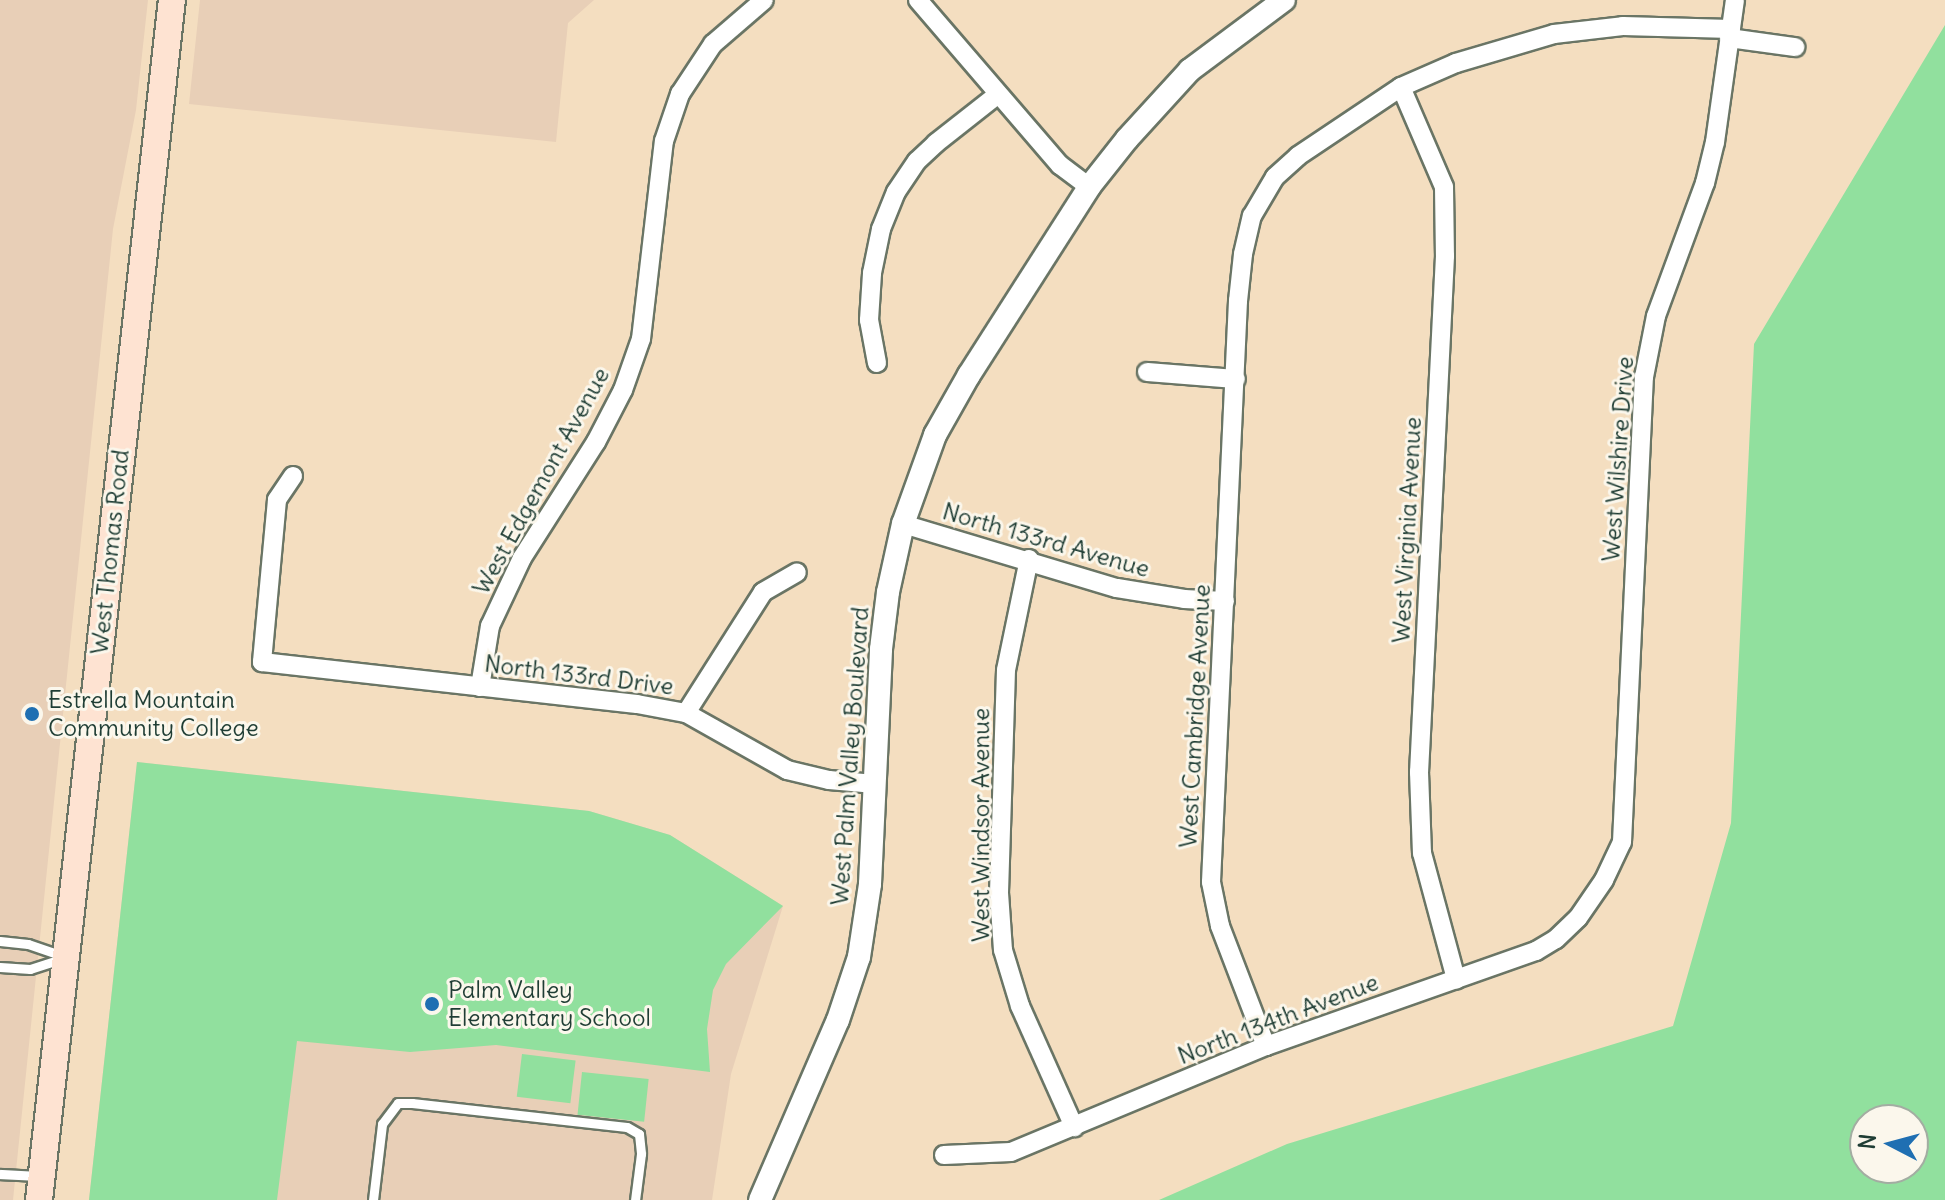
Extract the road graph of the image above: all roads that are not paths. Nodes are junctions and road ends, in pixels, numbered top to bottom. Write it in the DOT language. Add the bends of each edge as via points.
graph roads {
  1 [pos="172,0"];
  2 [pos="764,0"];
  3 [pos="918,0"];
  4 [pos="1284,0"];
  5 [pos="1735,0"];
  6 [pos="1730,33"];
  7 [pos="1795,47"];
  8 [pos="1401,87"];
  9 [pos="997,95"];
  10 [pos="1089,187"];
  11 [pos="877,363"];
  12 [pos="1147,372"];
  13 [pos="1236,379"];
  14 [pos="293,476"];
  15 [pos="903,524"];
  16 [pos="1029,559"];
  17 [pos="797,572"];
  18 [pos="1225,601"];
  19 [pos="480,687"];
  20 [pos="686,713"];
  21 [pos="875,784"];
  22 [pos="1604,880"];
  23 [pos="0,941"];
  24 [pos="67,957"];
  25 [pos="0,967"];
  26 [pos="1456,979"];
  27 [pos="1266,1046"];
  28 [pos="1074,1127"];
  29 [pos="944,1155"];
  30 [pos="0,1174"];
  31 [pos="41,1188"];
  32 [pos="373,1200"];
  33 [pos="635,1200"];
  34 [pos="760,1200"];
  1 -- 24 [label="main road, West Thomas Road"];
  2 -- 19 [label="street, West Edgemont Avenue" via="713,44 680,94 664,141 641,339 596,442 522,558 490,626"];
  3 -- 9 [label="street"];
  4 -- 10 [label="street, West Palm Valley Boulevard" via="1190,70"];
  5 -- 6 [label="street, West Wilshire Drive"];
  6 -- 7 [label="street, West Cambridge Avenue"];
  6 -- 8 [label="street, West Cambridge Avenue" via="1623,26 1554,34 1456,63"];
  6 -- 22 [label="street, West Wilshire Drive" via="1705,183 1656,316 1644,377 1622,842"];
  8 -- 13 [label="street, West Cambridge Avenue" via="1298,156 1275,177 1252,216 1243,254"];
  8 -- 26 [label="street, West Virginia Avenue" via="1444,187 1419,772 1422,853"];
  9 -- 10 [label="street" via="1060,165"];
  9 -- 11 [label="street" via="917,161 896,192 872,273 869,320"];
  10 -- 15 [label="street, West Palm Valley Boulevard" via="935,435"];
  12 -- 13 [label="street"];
  13 -- 18 [label="street, West Cambridge Avenue"];
  14 -- 19 [label="street, North 133rd Drive" via="277,500 262,662"];
  15 -- 16 [label="street, North 133rd Avenue"];
  15 -- 21 [label="street, West Palm Valley Boulevard" via="881,649"];
  16 -- 18 [label="street, North 133rd Avenue" via="1147,595"];
  16 -- 28 [label="street, West Windsor Avenue" via="1006,670 999,893 1003,950 1020,1006"];
  17 -- 20 [label="street" via="763,592"];
  18 -- 27 [label="street, West Cambridge Avenue" via="1211,882 1220,926"];
  19 -- 20 [label="street, North 133rd Drive"];
  20 -- 21 [label="street, North 133rd Drive" via="787,770"];
  21 -- 34 [label="street, West Palm Valley Boulevard" via="870,884 859,957 838,1020"];
  22 -- 26 [label="street, North 134th Avenue" via="1556,939"];
  23 -- 24 [label="lane"];
  24 -- 25 [label="lane" via="30,969"];
  24 -- 31 [label="main road, West Thomas Road"];
  26 -- 27 [label="street, North 134th Avenue"];
  27 -- 28 [label="street, North 134th Avenue"];
  28 -- 29 [label="street, North 134th Avenue" via="1011,1152"];
  30 -- 31 [label="lane"];
  32 -- 33 [label="lane" via="382,1124 398,1103 627,1127 639,1134"];
}
